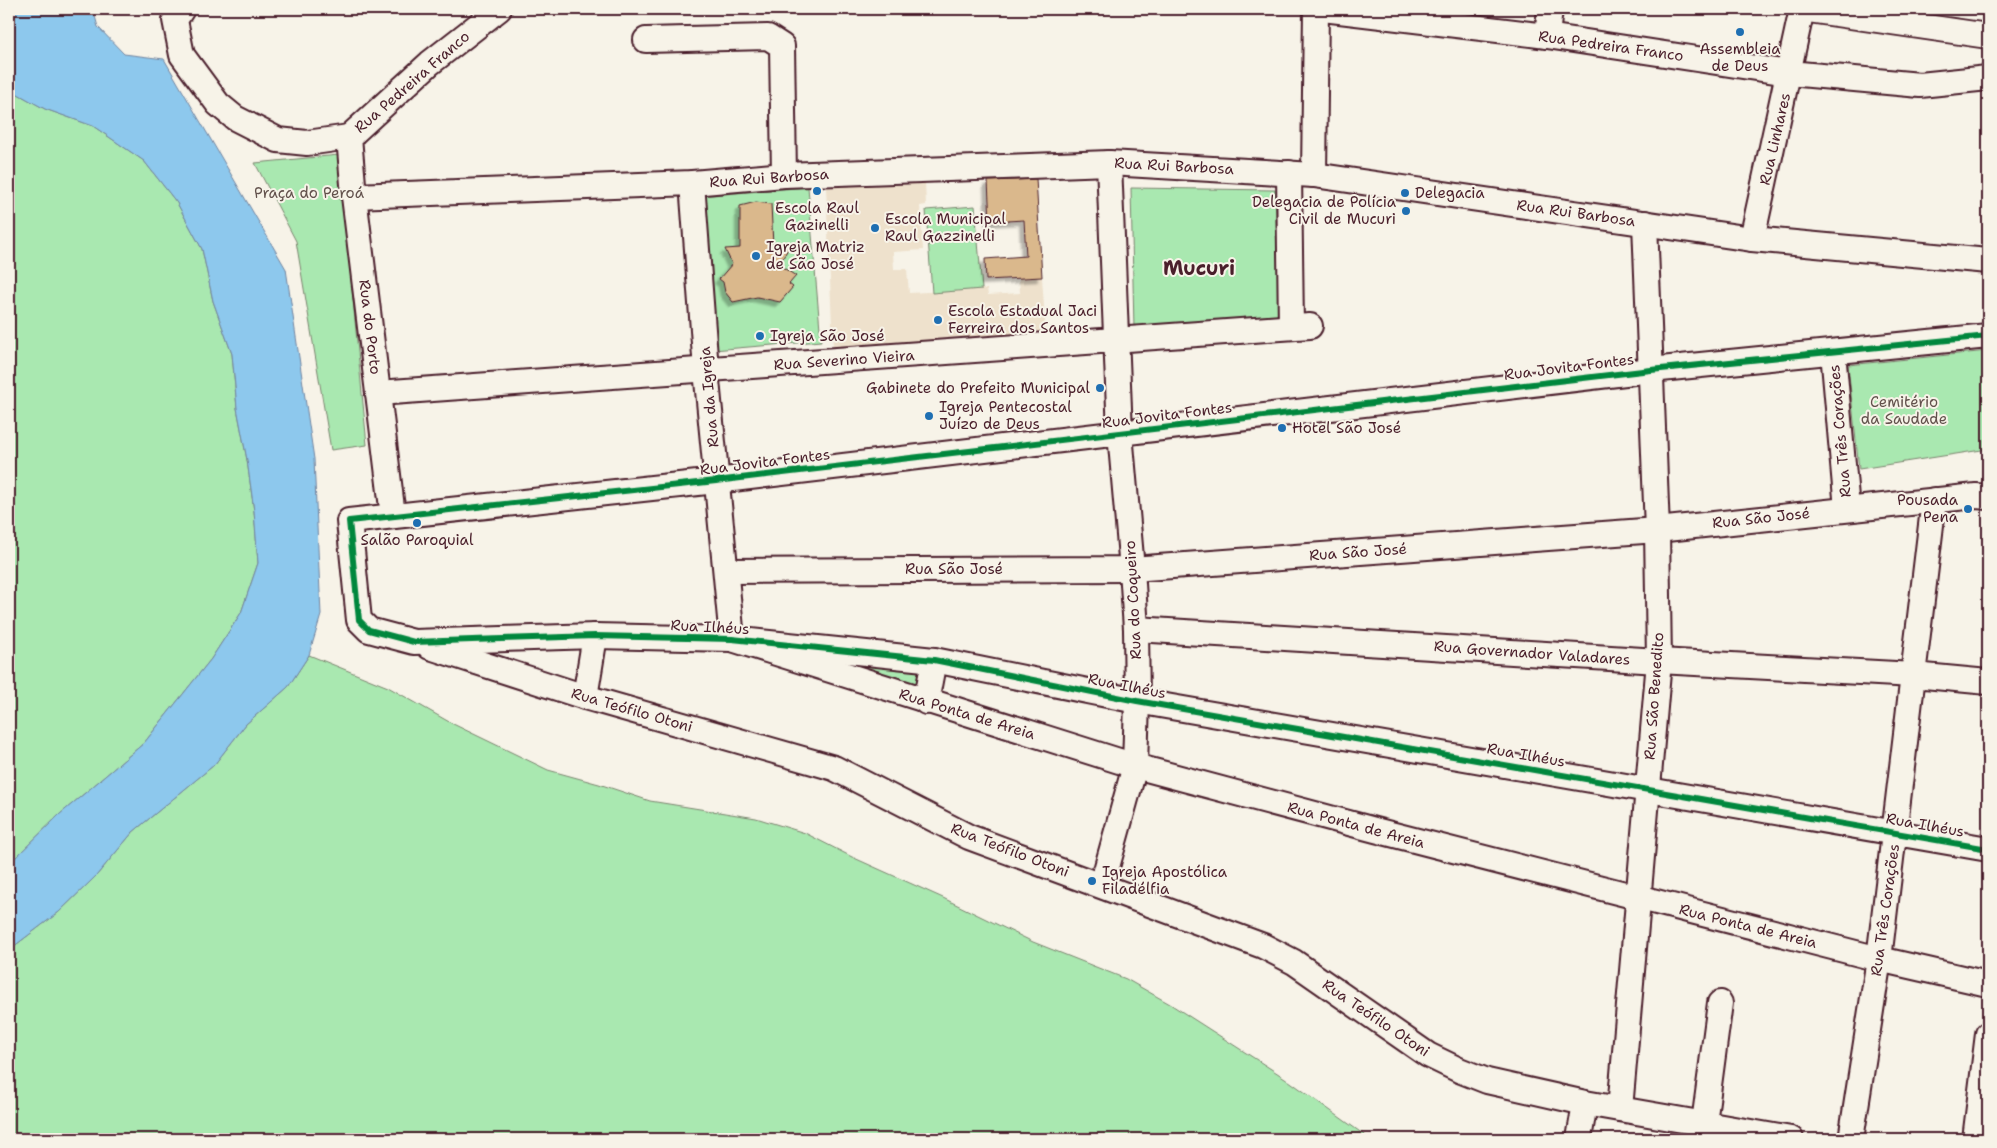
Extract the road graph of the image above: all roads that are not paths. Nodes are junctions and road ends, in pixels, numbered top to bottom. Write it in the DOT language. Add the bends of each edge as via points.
graph roads {
  1 [pos="499,9"];
  2 [pos="1316,9"];
  3 [pos="1323,9"];
  4 [pos="1550,9"];
  5 [pos="1802,9"];
  6 [pos="178,14"];
  7 [pos="1547,36"];
  8 [pos="1988,36"];
  9 [pos="646,40"];
  10 [pos="1790,73"];
  11 [pos="1988,78"];
  12 [pos="349,137"];
  13 [pos="1110,163"];
  14 [pos="1290,173"];
  15 [pos="784,175"];
  16 [pos="1314,175"];
  17 [pos="692,184"];
  18 [pos="354,196"];
  19 [pos="1645,223"];
  20 [pos="1752,239"];
  21 [pos="1988,261"];
  22 [pos="1988,336"];
  23 [pos="1115,341"];
  24 [pos="1833,352"];
  25 [pos="706,370"];
  26 [pos="1651,370"];
  27 [pos="378,393"];
  28 [pos="1120,433"];
  29 [pos="716,481"];
  30 [pos="1988,497"];
  31 [pos="1934,500"];
  32 [pos="1847,509"];
  33 [pos="393,516"];
  34 [pos="349,521"];
  35 [pos="1658,530"];
  36 [pos="1132,569"];
  37 [pos="726,571"];
  38 [pos="1136,629"];
  39 [pos="595,636"];
  40 [pos="732,639"];
  41 [pos="414,642"];
  42 [pos="934,660"];
  43 [pos="1659,661"];
  44 [pos="1914,674"];
  45 [pos="1988,682"];
  46 [pos="585,697"];
  47 [pos="1137,701"];
  48 [pos="926,702"];
  49 [pos="1135,766"];
  50 [pos="1647,789"];
  51 [pos="1895,833"];
  52 [pos="1988,850"];
  53 [pos="1102,885"];
  54 [pos="1637,897"];
  55 [pos="1879,959"];
  56 [pos="1988,984"];
  57 [pos="1720,1003"];
  58 [pos="1988,1034"];
  59 [pos="1584,1103"];
  60 [pos="1620,1109"];
  61 [pos="1703,1131"];
  62 [pos="1579,1139"];
  63 [pos="1791,1139"];
  64 [pos="1850,1139"];
  65 [pos="1975,1139"];
  1 -- 12 [label="street, Rua Pedreira Franco" via="430,64"];
  2 -- 16 [label="street"];
  3 -- 7 [label="street, Rua Pedreira Franco"];
  4 -- 7 [label="street"];
  5 -- 8 [label="street"];
  5 -- 10 [label="street, Rua Linhares"];
  6 -- 12 [label="street" via="182,55 218,104 235,118 278,140 307,144"];
  7 -- 10 [label="street, Rua Pedreira Franco"];
  9 -- 15 [label="street" via="768,37 782,46"];
  10 -- 11 [label="street, Rua Pedreira Franco" via="1920,85"];
  10 -- 20 [label="street, Rua Linhares"];
  12 -- 18 [label="street, Rua do Porto"];
  13 -- 14 [label="street, Rua Rui Barbosa"];
  13 -- 15 [label="street, Rua Rui Barbosa"];
  13 -- 23 [label="street, Rua do Coqueiro"];
  14 -- 16 [label="street, Rua Rui Barbosa"];
  14 -- 23 [label="street, Rua Severino Vieira" via="1300,326"];
  15 -- 17 [label="street, Rua Rui Barbosa"];
  16 -- 19 [label="street, Rua Rui Barbosa"];
  17 -- 18 [label="street, Rua Rui Barbosa"];
  17 -- 25 [label="street, Rua da Igreja"];
  18 -- 27 [label="street, Rua do Porto"];
  19 -- 20 [label="street, Rua Rui Barbosa"];
  19 -- 26 [label="street, Rua São Benedito"];
  20 -- 21 [label="street, Rua Rui Barbosa"];
  22 -- 24 [label="street, Rua Jovita Fontes"];
  23 -- 25 [label="street, Rua Severino Vieira"];
  23 -- 28 [label="street, Rua do Coqueiro"];
  24 -- 26 [label="street, Rua Jovita Fontes"];
  24 -- 32 [label="street, Rua Três Corações"];
  25 -- 27 [label="street, Rua Severino Vieira"];
  25 -- 29 [label="street, Rua da Igreja"];
  26 -- 28 [label="street, Rua Jovita Fontes"];
  26 -- 35 [label="street, Rua São Benedito"];
  27 -- 33 [label="street, Rua do Porto"];
  28 -- 29 [label="street, Rua Jovita Fontes"];
  28 -- 36 [label="street, Rua do Coqueiro"];
  29 -- 33 [label="street, Rua Jovita Fontes"];
  29 -- 37 [label="street, Rua da Igreja"];
  30 -- 31 [label="street, Rua São José"];
  31 -- 32 [label="street, Rua São José"];
  31 -- 44 [label="street, Rua Três Corações"];
  32 -- 35 [label="street, Rua São José"];
  33 -- 34 [label="street, Rua Jovita Fontes"];
  34 -- 41 [label="street, Rua Ilhéus" via="359,620 369,630"];
  35 -- 36 [label="street, Rua São José"];
  35 -- 43 [label="street, Rua São Benedito"];
  36 -- 37 [label="street, Rua São José"];
  36 -- 38 [label="street, Rua do Coqueiro"];
  37 -- 40 [label="street, Rua da Igreja"];
  38 -- 43 [label="street, Rua Governador Valadares"];
  38 -- 47 [label="street, Rua do Coqueiro"];
  39 -- 40 [label="street, Rua Ilhéus"];
  39 -- 41 [label="street, Rua Ilhéus"];
  39 -- 46 [label="street"];
  40 -- 42 [label="street, Rua Ilhéus"];
  40 -- 48 [label="street, Rua Ponta de Areia"];
  41 -- 46 [label="street, Rua Teófilo Otoni"];
  42 -- 47 [label="street, Rua Ilhéus"];
  42 -- 48 [label="street"];
  43 -- 44 [label="street, Rua Governador Valadares"];
  43 -- 50 [label="street, Rua São Benedito"];
  44 -- 45 [label="street, Rua Governador Valadares"];
  44 -- 51 [label="street, Rua Três Corações"];
  46 -- 53 [label="street, Rua Teófilo Otoni" via="834,768 969,837"];
  47 -- 49 [label="street, Rua do Coqueiro"];
  47 -- 50 [label="street, Rua Ilhéus"];
  48 -- 49 [label="street, Rua Ponta de Areia"];
  49 -- 53 [label="street, Rua do Coqueiro"];
  49 -- 54 [label="street, Rua Ponta de Areia"];
  50 -- 51 [label="street, Rua Ilhéus"];
  50 -- 54 [label="street, Rua São Benedito"];
  51 -- 52 [label="street, Rua Ilhéus"];
  51 -- 55 [label="street, Rua Três Corações"];
  53 -- 59 [label="street, Rua Teófilo Otoni" via="1263,946 1294,962 1428,1055 1459,1070 1487,1081"];
  54 -- 55 [label="street, Rua Ponta de Areia"];
  54 -- 60 [label="street, Rua São Benedito"];
  55 -- 56 [label="street, Rua Ponta de Areia"];
  55 -- 64 [label="street, Rua Três Corações"];
  57 -- 61 [label="street"];
  58 -- 65 [label="street"];
  59 -- 60 [label="street, Rua Teófilo Otoni"];
  59 -- 62 [label="street"];
  60 -- 61 [label="street, Rua Teófilo Otoni"];
  61 -- 63 [label="street, Rua Teófilo Otoni"];
}
